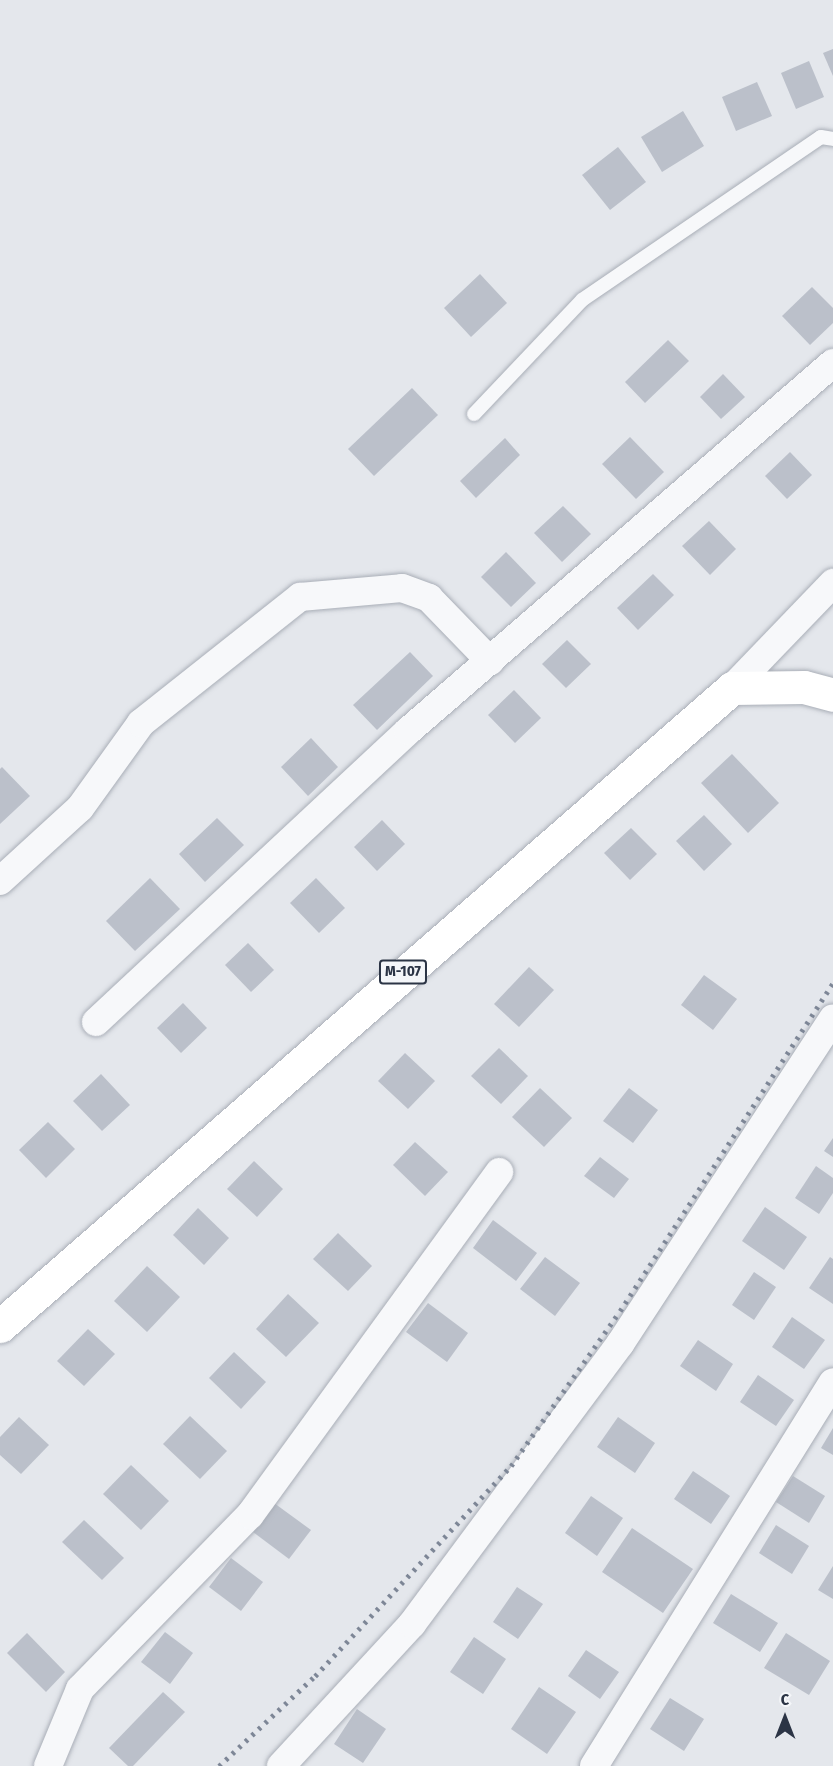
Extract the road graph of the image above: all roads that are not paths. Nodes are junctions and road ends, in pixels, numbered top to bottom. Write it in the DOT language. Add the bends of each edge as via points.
graph roads {
  1 [pos="833,139"];
  2 [pos="833,363"];
  3 [pos="474,414"];
  4 [pos="833,583"];
  5 [pos="490,661"];
  6 [pos="732,688"];
  7 [pos="833,695"];
  8 [pos="0,881"];
  9 [pos="833,1020"];
  10 [pos="96,1022"];
  11 [pos="499,1172"];
  12 [pos="0,1326"];
  13 [pos="833,1382"];
  14 [pos="48,1766"];
  15 [pos="280,1766"];
  16 [pos="594,1766"];
  1 -- 3 [label="lane" via="821,137 582,300"];
  2 -- 5 [label="street"];
  4 -- 6 [label="street"];
  5 -- 8 [label="street" via="429,598 402,588 300,597 141,723 80,808"];
  5 -- 10 [label="street" via="408,731"];
  6 -- 7 [label="main road" via="804,687"];
  6 -- 12 [label="main road, М-107"];
  9 -- 15 [label="street" via="620,1344 412,1624"];
  11 -- 14 [label="street" via="250,1515 80,1689"];
  13 -- 16 [label="street"];
}
